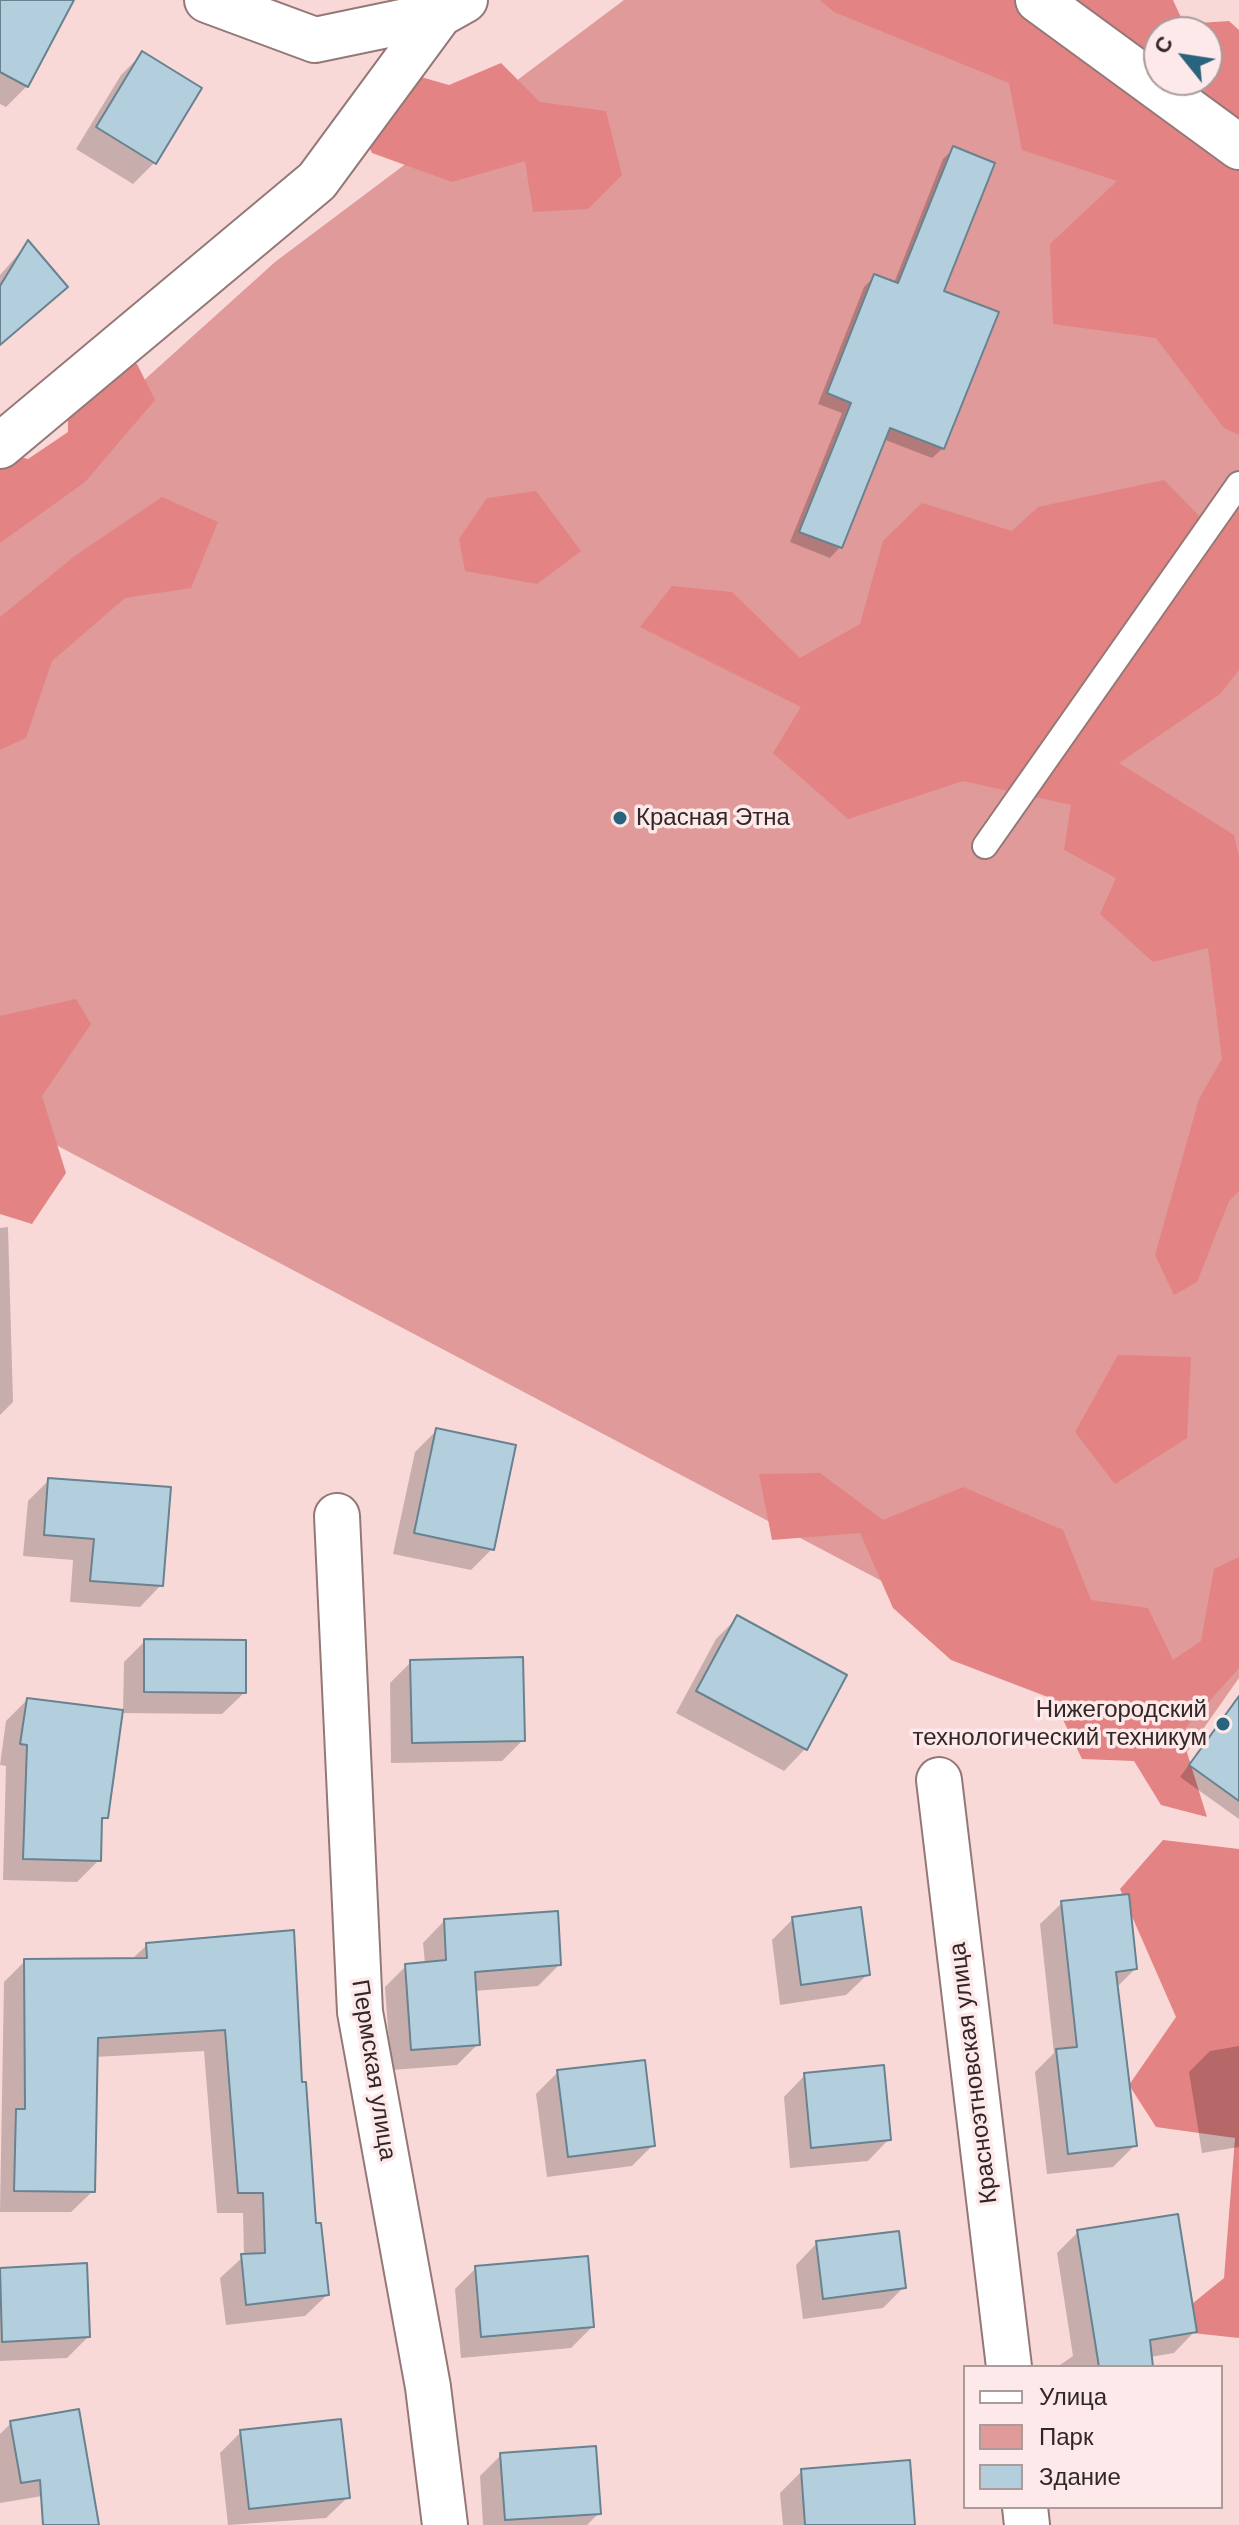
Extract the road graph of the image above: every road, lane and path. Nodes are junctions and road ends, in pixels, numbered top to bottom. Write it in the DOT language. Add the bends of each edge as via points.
graph roads {
  1 [pos="207,0"];
  2 [pos="1038,0"];
  3 [pos="453,7"];
  4 [pos="1239,147"];
  5 [pos="0,446"];
  6 [pos="1239,484"];
  7 [pos="985,846"];
  8 [pos="337,1516"];
  9 [pos="939,1780"];
  10 [pos="1009,2365"];
  11 [pos="445,2525"];
  1 -- 3 [label="street" via="315,40"];
  2 -- 4 [label="street"];
  3 -- 5 [label="street" via="317,181"];
  6 -- 7 [label="lane"];
  8 -- 11 [label="street, Пермская улица" via="360,2012 428,2387"];
  9 -- 10 [label="street, Красноэтновская улица"];
}
